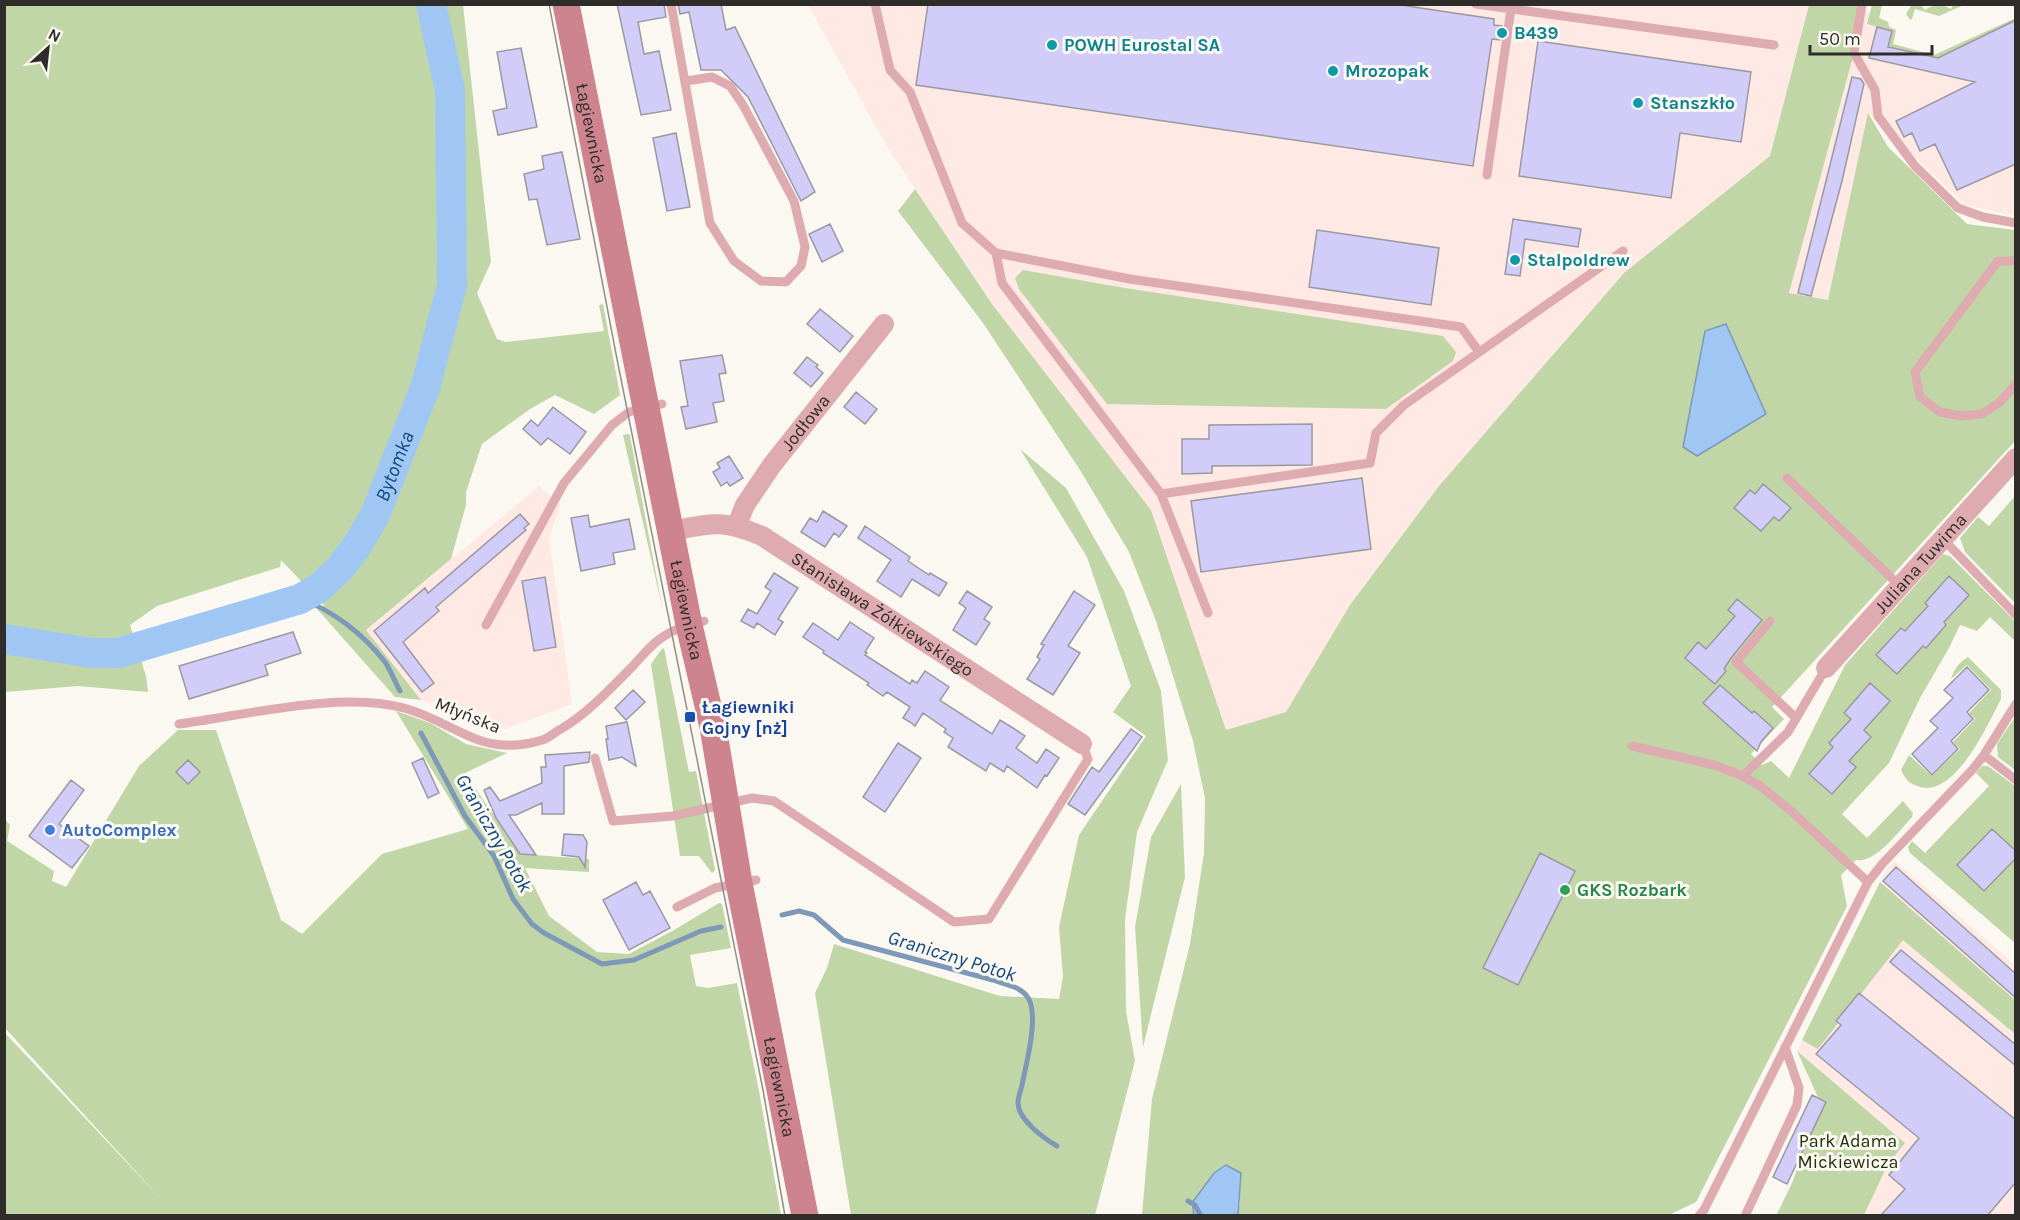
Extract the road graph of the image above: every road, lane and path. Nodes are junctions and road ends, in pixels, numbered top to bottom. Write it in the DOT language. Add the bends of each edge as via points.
graph roads {
  1 [pos="566,4"];
  2 [pos="584,4"];
  3 [pos="671,4"];
  4 [pos="875,4"];
  5 [pos="1476,4"];
  6 [pos="1862,4"];
  7 [pos="1511,9"];
  8 [pos="1774,45"];
  9 [pos="686,81"];
  10 [pos="1487,175"];
  11 [pos="2016,224"];
  12 [pos="1623,251"];
  13 [pos="996,253"];
  14 [pos="2016,261"];
  15 [pos="884,324"];
  16 [pos="1479,352"];
  17 [pos="2016,384"];
  18 [pos="654,406"];
  19 [pos="2016,458"];
  20 [pos="1787,478"];
  21 [pos="1161,494"];
  22 [pos="737,525"];
  23 [pos="678,530"];
  24 [pos="1942,539"];
  25 [pos="1900,586"];
  26 [pos="1208,613"];
  27 [pos="2016,615"];
  28 [pos="1770,621"];
  29 [pos="697,623"];
  30 [pos="486,625"];
  31 [pos="1826,668"];
  32 [pos="2016,704"];
  33 [pos="1796,718"];
  34 [pos="179,724"];
  35 [pos="1082,744"];
  36 [pos="1632,746"];
  37 [pos="1984,755"];
  38 [pos="595,758"];
  39 [pos="1743,776"];
  40 [pos="2016,780"];
  41 [pos="734,802"];
  42 [pos="748,882"];
  43 [pos="1868,882"];
  44 [pos="677,907"];
  45 [pos="1785,1047"];
  46 [pos="805,1215"];
  47 [pos="821,1215"];
  48 [pos="1699,1215"];
  49 [pos="1745,1215"];
  1 -- 18 [label="main road, Łagiewnicka"];
  2 -- 18 [label="main road, Łagiewnicka" via="617,164"];
  3 -- 9 [label="lane"];
  4 -- 13 [label="lane" via="891,70 910,92 962,223"];
  5 -- 7 [label="lane"];
  6 -- 11 [label="lane" via="1854,53 1875,90 1878,116 1915,166 1958,208"];
  7 -- 8 [label="lane"];
  7 -- 10 [label="lane"];
  9 -- 9 [label="lane" via="710,223 734,261 761,281 786,282 801,266 806,247 794,201 730,86 712,77"];
  12 -- 16 [label="lane"];
  13 -- 16 [label="lane" via="1130,279 1461,327"];
  13 -- 21 [label="lane" via="1002,284"];
  14 -- 17 [label="lane" via="1998,261 1915,372 1920,398 1940,412 1962,416 1982,414"];
  15 -- 22 [label="street, Jodłowa" via="772,465 745,505"];
  16 -- 21 [label="lane" via="1404,405 1376,433 1370,463"];
  18 -- 23 [label="main road, Łagiewnicka"];
  18 -- 30 [label="lane" via="629,412 612,425 564,483"];
  19 -- 24 [label="street, Juliana Tuwima"];
  20 -- 25 [label="lane"];
  21 -- 26 [label="lane"];
  22 -- 23 [label="street, Stanisława Żółkiewskiego" via="709,523"];
  22 -- 35 [label="street, Stanisława Żółkiewskiego" via="762,536"];
  23 -- 29 [label="main road, Łagiewnicka"];
  24 -- 25 [label="street, Juliana Tuwima"];
  24 -- 27 [label="lane"];
  25 -- 31 [label="street, Juliana Tuwima"];
  28 -- 33 [label="lane" via="1736,662"];
  29 -- 34 [label="lane, Młyńska" via="665,635 597,703 543,740 503,747 479,741 422,713 372,702 331,703"];
  29 -- 41 [label="main road, Łagiewnicka" via="713,727"];
  31 -- 33 [label="lane"];
  32 -- 37 [label="lane"];
  33 -- 39 [label="lane" via="1788,732"];
  35 -- 41 [label="lane" via="1088,759 989,919 954,922 774,801 752,798"];
  36 -- 39 [label="lane" via="1714,765"];
  37 -- 40 [label="lane"];
  37 -- 43 [label="lane"];
  38 -- 41 [label="lane" via="613,821 673,816"];
  39 -- 43 [label="lane" via="1790,810"];
  41 -- 42 [label="main road, Łagiewnicka"];
  42 -- 44 [label="lane" via="715,888"];
  42 -- 46 [label="main road, Łagiewnicka"];
  42 -- 47 [label="main road, Łagiewnicka"];
  43 -- 45 [label="lane"];
  45 -- 48 [label="lane"];
  45 -- 49 [label="lane" via="1799,1088 1797,1105"];
}
